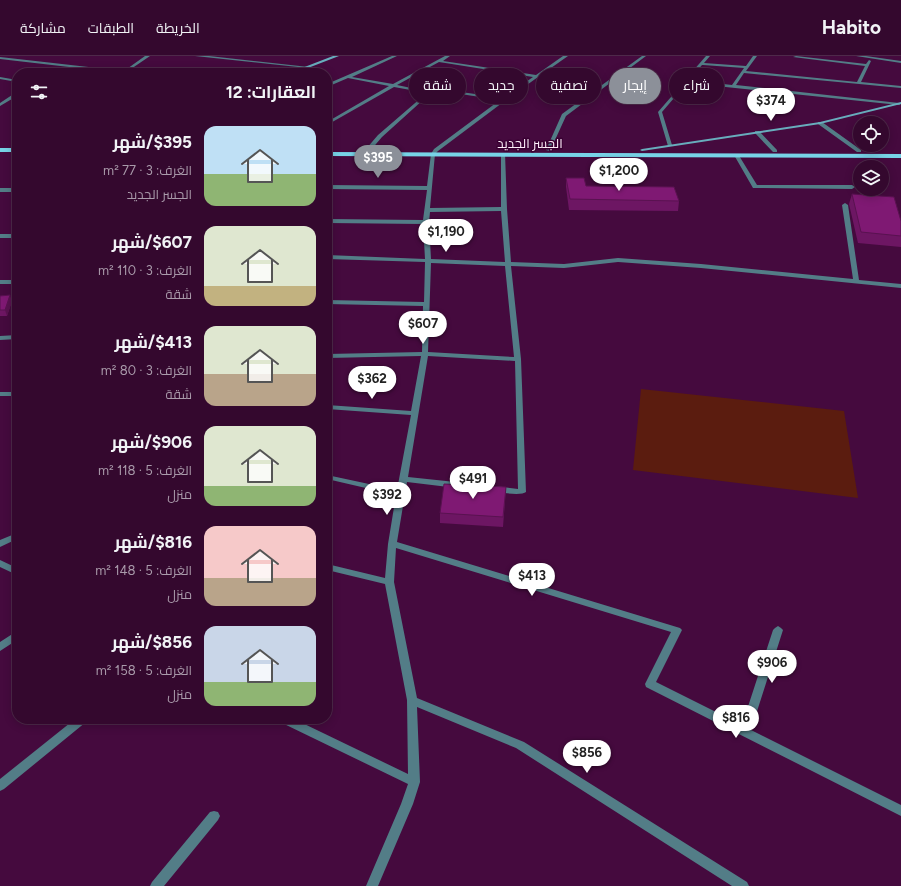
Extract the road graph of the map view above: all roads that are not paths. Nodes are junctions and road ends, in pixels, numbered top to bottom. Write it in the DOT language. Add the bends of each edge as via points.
graph roads {
  1 [pos="148,56"];
  2 [pos="197,56"];
  3 [pos="337,56"];
  4 [pos="395,56"];
  5 [pos="448,56"];
  6 [pos="566,56"];
  7 [pos="644,56"];
  8 [pos="708,56"];
  9 [pos="755,56"];
  10 [pos="858,56"];
  11 [pos="796,57"];
  12 [pos="871,57"];
  13 [pos="0,58"];
  14 [pos="438,61"];
  15 [pos="901,62"];
  16 [pos="703,64"];
  17 [pos="866,65"];
  18 [pos="308,67"];
  19 [pos="89,68"];
  20 [pos="130,68"];
  21 [pos="305,68"];
  22 [pos="548,68"];
  23 [pos="699,68"];
  24 [pos="746,70"];
  25 [pos="536,76"];
  26 [pos="348,77"];
  27 [pos="0,78"];
  28 [pos="12,80"];
  29 [pos="528,82"];
  30 [pos="859,82"];
  31 [pos="332,84"];
  32 [pos="724,85"];
  33 [pos="395,86"];
  34 [pos="602,86"];
  35 [pos="733,86"];
  36 [pos="901,87"];
  37 [pos="409,89"];
  38 [pos="12,97"];
  39 [pos="669,101"];
  40 [pos="900,103"];
  41 [pos="416,104"];
  42 [pos="497,104"];
  43 [pos="0,105"];
  44 [pos="332,121"];
  45 [pos="820,123"];
  46 [pos="757,132"];
  47 [pos="670,145"];
  48 [pos="853,146"];
  49 [pos="0,150"];
  50 [pos="332,150"];
  51 [pos="368,150"];
  52 [pos="548,150"];
  53 [pos="642,150"];
  54 [pos="12,151"];
  55 [pos="775,151"];
  56 [pos="853,151"];
  57 [pos="889,151"];
  58 [pos="901,151"];
  59 [pos="12,152"];
  60 [pos="434,152"];
  61 [pos="0,154"];
  62 [pos="332,154"];
  63 [pos="503,154"];
  64 [pos="736,155"];
  65 [pos="901,156"];
  66 [pos="332,187"];
  67 [pos="852,187"];
  68 [pos="428,188"];
  69 [pos="0,190"];
  70 [pos="12,190"];
  71 [pos="846,205"];
  72 [pos="504,208"];
  73 [pos="427,210"];
  74 [pos="332,221"];
  75 [pos="426,222"];
  76 [pos="0,236"];
  77 [pos="12,236"];
  78 [pos="332,257"];
  79 [pos="428,262"];
  80 [pos="508,265"];
  81 [pos="0,282"];
  82 [pos="12,282"];
  83 [pos="856,282"];
  84 [pos="901,286"];
  85 [pos="332,302"];
  86 [pos="426,304"];
  87 [pos="12,337"];
  88 [pos="0,338"];
  89 [pos="425,354"];
  90 [pos="332,356"];
  91 [pos="518,359"];
  92 [pos="0,394"];
  93 [pos="12,394"];
  94 [pos="332,407"];
  95 [pos="415,413"];
  96 [pos="332,478"];
  97 [pos="404,479"];
  98 [pos="470,486"];
  99 [pos="485,488"];
  100 [pos="401,493"];
  101 [pos="12,538"];
  102 [pos="0,544"];
  103 [pos="392,544"];
  104 [pos="0,563"];
  105 [pos="332,568"];
  106 [pos="12,569"];
  107 [pos="389,582"];
  108 [pos="778,630"];
  109 [pos="12,639"];
  110 [pos="0,647"];
  111 [pos="412,700"];
  112 [pos="76,724"];
  113 [pos="294,724"];
  114 [pos="745,731"];
  115 [pos="414,782"];
  116 [pos="0,786"];
  117 [pos="901,811"];
  118 [pos="214,816"];
  119 [pos="156,886"];
  120 [pos="372,886"];
  121 [pos="743,886"];
  1 -- 20 [label="street"];
  2 -- 18 [label="street"];
  3 -- 18 [label="main road"];
  4 -- 26 [label="street"];
  5 -- 14 [label="street"];
  6 -- 22 [label="street"];
  7 -- 34 [label="street"];
  8 -- 16 [label="street"];
  9 -- 24 [label="street"];
  10 -- 12 [label="street"];
  11 -- 17 [label="street"];
  12 -- 15 [label="street"];
  12 -- 17 [label="street"];
  13 -- 19 [label="street"];
  14 -- 25 [label="street"];
  14 -- 33 [label="street"];
  16 -- 23 [label="street"];
  16 -- 24 [label="street"];
  17 -- 30 [label="street"];
  18 -- 21 [label="main road"];
  24 -- 30 [label="street"];
  24 -- 35 [label="street"];
  25 -- 29 [label="street"];
  26 -- 31 [label="street"];
  26 -- 33 [label="street"];
  27 -- 28 [label="street"];
  30 -- 36 [label="street"];
  32 -- 35 [label="street"];
  33 -- 37 [label="street"];
  33 -- 44 [label="street"];
  34 -- 52 [label="street" via="564,115"];
  35 -- 40 [label="street"];
  38 -- 43 [label="street"];
  39 -- 47 [label="street" via="660,112"];
  40 -- 45 [label="main road"];
  41 -- 51 [label="street"];
  42 -- 60 [label="street"];
  45 -- 46 [label="main road"];
  45 -- 48 [label="street"];
  46 -- 47 [label="main road"];
  46 -- 55 [label="street"];
  47 -- 53 [label="main road"];
  49 -- 54 [label="main road"];
  50 -- 51 [label="main road, الجسر الجديد"];
  51 -- 60 [label="main road, الجسر الجديد"];
  52 -- 53 [label="main road, الجسر الجديد"];
  52 -- 60 [label="main road, الجسر الجديد"];
  53 -- 55 [label="main road, الجسر الجديد"];
  55 -- 56 [label="main road, الجسر الجديد"];
  57 -- 58 [label="main road, الجسر الجديد"];
  59 -- 61 [label="main road"];
  60 -- 62 [label="main road, الجسر الجديد"];
  60 -- 63 [label="main road, الجسر الجديد"];
  60 -- 68 [label="street"];
  63 -- 64 [label="main road, الجسر الجديد"];
  63 -- 72 [label="street"];
  64 -- 65 [label="main road, الجسر الجديد"];
  64 -- 67 [label="street" via="755,187"];
  66 -- 68 [label="street"];
  68 -- 73 [label="street"];
  69 -- 70 [label="street"];
  71 -- 83 [label="street"];
  72 -- 73 [label="street"];
  72 -- 80 [label="street"];
  73 -- 75 [label="street"];
  74 -- 75 [label="street"];
  75 -- 79 [label="street"];
  76 -- 77 [label="street"];
  78 -- 79 [label="street"];
  79 -- 80 [label="street"];
  79 -- 86 [label="street"];
  80 -- 83 [label="street" via="564,266 618,260"];
  80 -- 91 [label="street"];
  81 -- 82 [label="street"];
  83 -- 84 [label="street"];
  85 -- 86 [label="street"];
  86 -- 89 [label="street"];
  87 -- 88 [label="street"];
  89 -- 90 [label="street"];
  89 -- 91 [label="street"];
  89 -- 95 [label="street"];
  91 -- 99 [label="street" via="522,492"];
  92 -- 93 [label="street"];
  94 -- 95 [label="street"];
  95 -- 97 [label="street"];
  96 -- 100 [label="street"];
  97 -- 98 [label="street"];
  97 -- 100 [label="street"];
  100 -- 103 [label="street"];
  101 -- 102 [label="street"];
  103 -- 107 [label="street"];
  103 -- 114 [label="street" via="677,630 650,684"];
  104 -- 106 [label="street"];
  105 -- 107 [label="street"];
  107 -- 111 [label="street"];
  108 -- 114 [label="street"];
  109 -- 110 [label="street"];
  111 -- 115 [label="street"];
  111 -- 121 [label="street" via="520,745"];
  112 -- 116 [label="street"];
  113 -- 115 [label="street"];
  114 -- 117 [label="street"];
  115 -- 120 [label="street"];
  118 -- 119 [label="street"];
}
